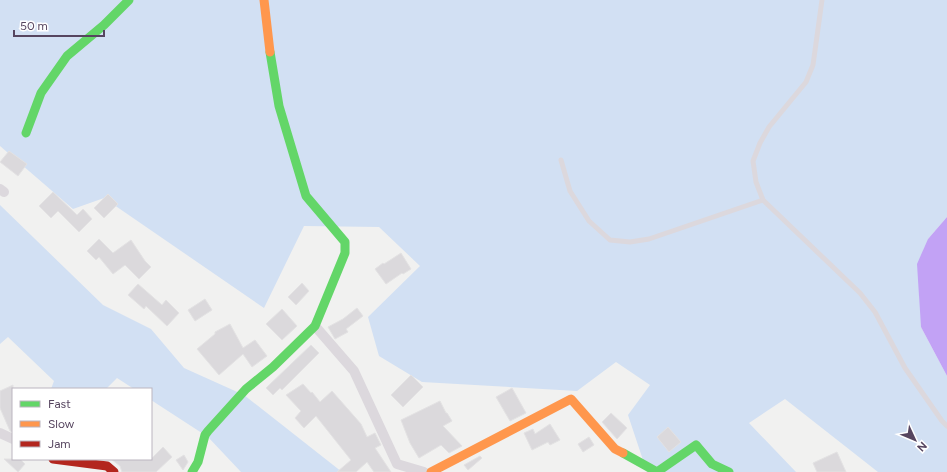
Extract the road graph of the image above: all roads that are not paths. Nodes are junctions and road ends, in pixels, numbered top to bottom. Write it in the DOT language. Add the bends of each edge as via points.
graph roads {
  1 [pos="130,0"];
  2 [pos="264,0"];
  3 [pos="822,0"];
  4 [pos="26,133"];
  5 [pos="561,160"];
  6 [pos="763,200"];
  7 [pos="315,326"];
  8 [pos="947,426"];
  9 [pos="0,433"];
  10 [pos="12,439"];
  11 [pos="60,460"];
  12 [pos="114,472"];
  13 [pos="192,472"];
  14 [pos="424,472"];
  15 [pos="431,472"];
  16 [pos="729,472"];
  1 -- 4 [label="street" via="68,56 41,93"];
  2 -- 7 [label="street" via="279,106 306,196 345,242 345,253"];
  3 -- 6 [label="lane" via="813,65 806,82 769,127 753,161 756,182"];
  5 -- 6 [label="lane" via="570,191 589,221 610,240 630,242 649,238"];
  6 -- 8 [label="lane" via="860,293 874,312 905,368"];
  7 -- 13 [label="street" via="246,389 208,431"];
  7 -- 14 [label="street" via="354,371 397,464"];
  9 -- 10 [label="street"];
  11 -- 12 [label="street" via="107,466"];
  15 -- 16 [label="street" via="571,399 615,448 657,472 696,445 712,464"];
}
